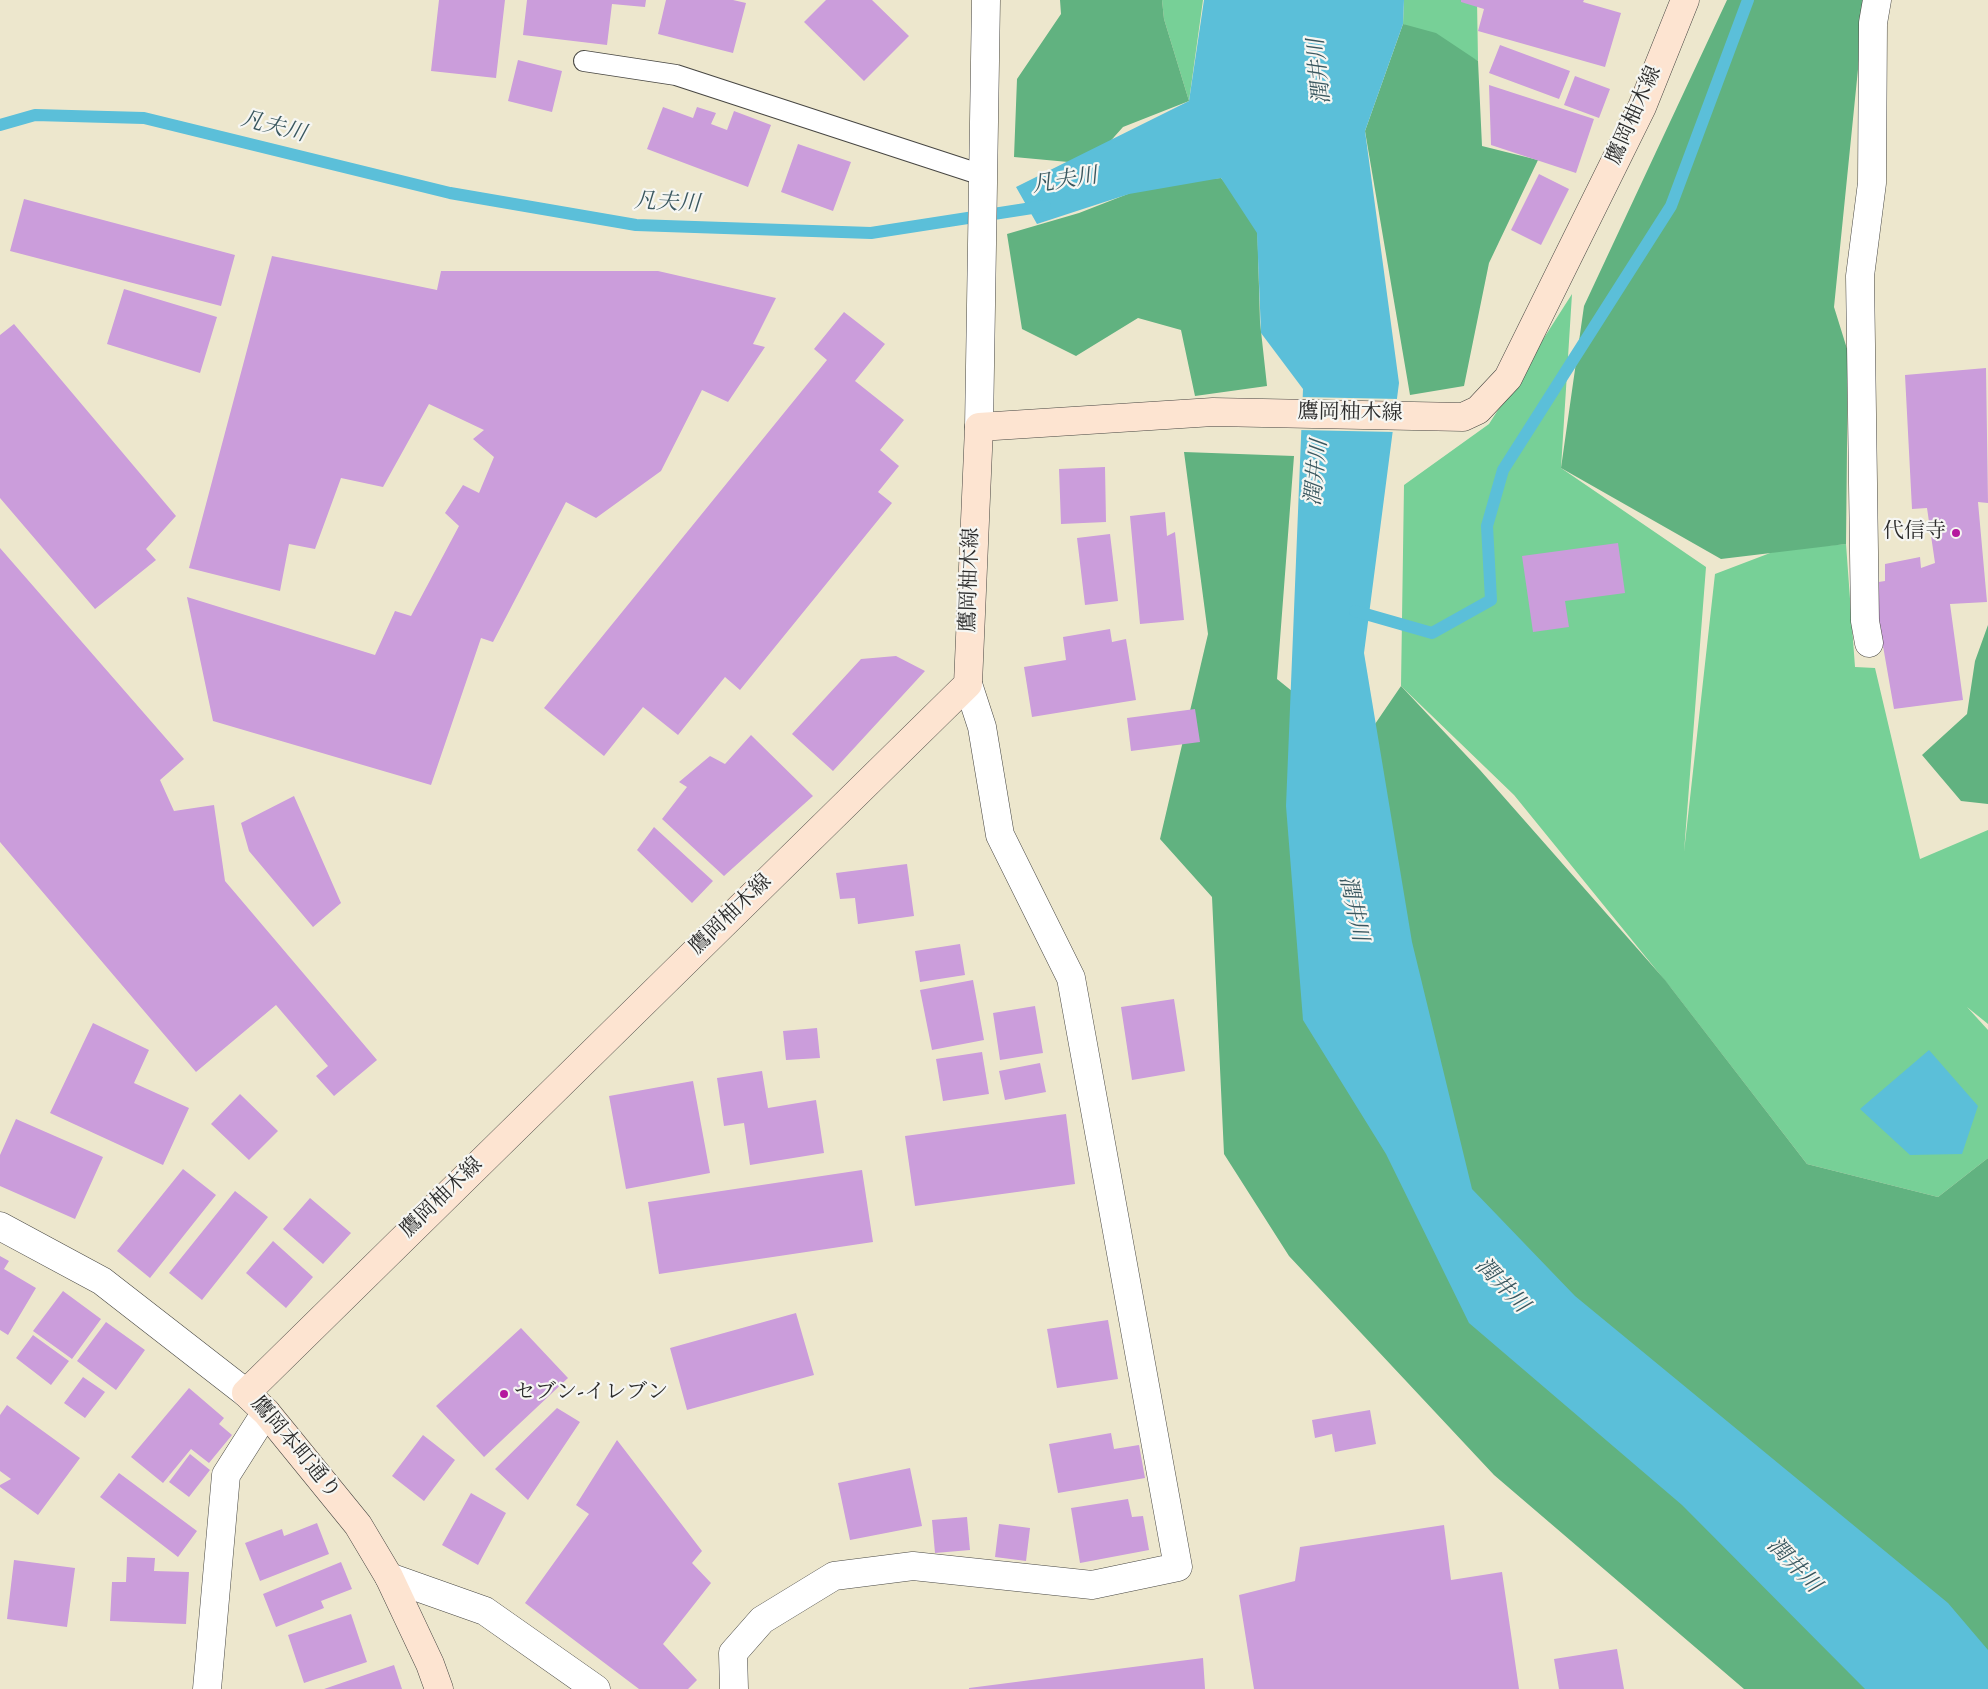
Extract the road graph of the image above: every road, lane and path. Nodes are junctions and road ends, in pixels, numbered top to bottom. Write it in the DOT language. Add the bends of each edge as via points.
graph roads {
  1 [pos="986,0"];
  2 [pos="1685,0"];
  3 [pos="1877,0"];
  4 [pos="584,61"];
  5 [pos="982,180"];
  6 [pos="979,427"];
  7 [pos="1869,642"];
  8 [pos="968,684"];
  9 [pos="0,1226"];
  10 [pos="246,1393"];
  11 [pos="266,1412"];
  12 [pos="389,1577"];
  13 [pos="207,1689"];
  14 [pos="439,1689"];
  15 [pos="596,1689"];
  16 [pos="734,1689"];
  1 -- 5 [label="street"];
  2 -- 6 [label="main road, 鷹岡柚木線" via="1642,107 1508,378 1478,410 1463,418 1213,412"];
  3 -- 7 [label="street" via="1873,23 1872,183 1860,276 1865,621"];
  4 -- 5 [label="lane" via="676,75"];
  5 -- 6 [label="street"];
  6 -- 8 [label="main road, 鷹岡柚木線"];
  8 -- 10 [label="main road, 鷹岡柚木線"];
  8 -- 16 [label="street" via="982,727 1000,836 1071,978 1178,1567 1092,1585 912,1566 834,1576 762,1620 734,1653"];
  9 -- 10 [label="street, 鷹岡本町通り" via="102,1280"];
  10 -- 11 [label="main road, 鷹岡本町通り"];
  11 -- 12 [label="main road, 鷹岡本町通り" via="358,1525"];
  11 -- 13 [label="street" via="226,1476"];
  12 -- 14 [label="main road, 鷹岡本町通り"];
  12 -- 15 [label="street" via="485,1611"];
}
